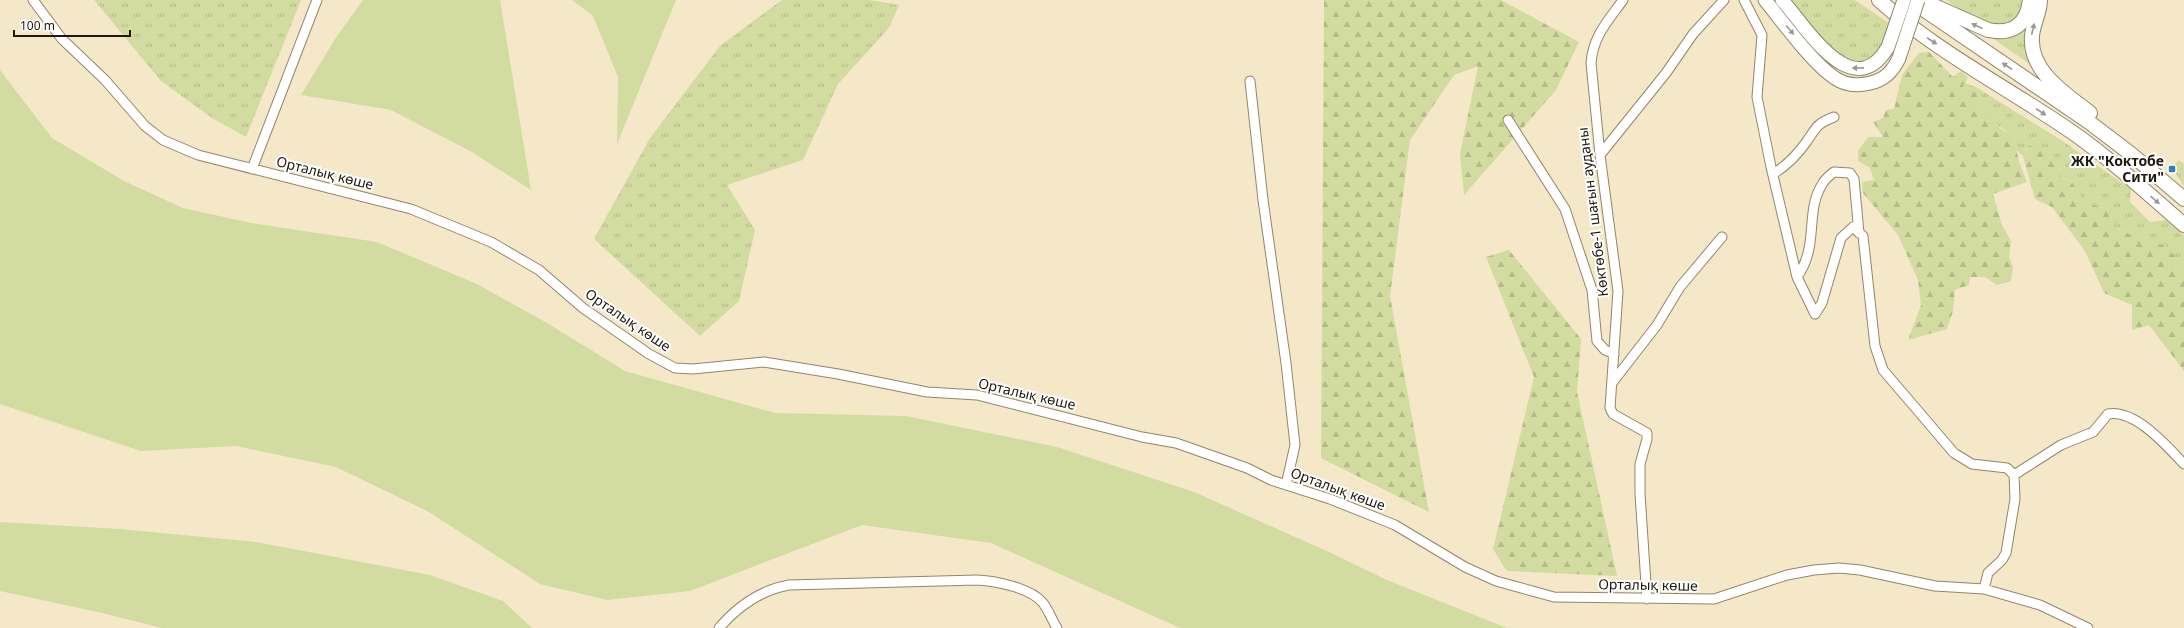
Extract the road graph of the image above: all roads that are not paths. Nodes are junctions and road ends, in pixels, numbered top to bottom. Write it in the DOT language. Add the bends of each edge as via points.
graph roads {
  1 [pos="33,0"];
  2 [pos="317,0"];
  3 [pos="1623,0"];
  4 [pos="1724,0"];
  5 [pos="1744,0"];
  6 [pos="1765,0"];
  7 [pos="1782,0"];
  8 [pos="1872,0"];
  9 [pos="1879,0"];
  10 [pos="1904,0"];
  11 [pos="1910,0"];
  12 [pos="1920,0"];
  13 [pos="2030,0"];
  14 [pos="2040,0"];
  15 [pos="1893,12"];
  16 [pos="1250,81"];
  17 [pos="1834,117"];
  18 [pos="1508,120"];
  19 [pos="2131,154"];
  20 [pos="1600,155"];
  21 [pos="252,169"];
  22 [pos="1773,174"];
  23 [pos="2184,199"];
  24 [pos="2184,225"];
  25 [pos="1859,233"];
  26 [pos="1722,237"];
  27 [pos="1797,277"];
  28 [pos="1614,354"];
  29 [pos="1612,383"];
  30 [pos="2184,464"];
  31 [pos="2014,475"];
  32 [pos="1286,485"];
  33 [pos="1984,589"];
  34 [pos="1647,599"];
  35 [pos="719,628"];
  36 [pos="1057,628"];
  37 [pos="2088,628"];
  1 -- 21 [label="street, Орталық көше" via="62,39 105,80 145,126 163,140 198,155"];
  2 -- 21 [label="street"];
  3 -- 20 [label="street, Көктөбе-1 шағын ауданы" via="1597,36 1592,48 1591,63"];
  4 -- 20 [label="street" via="1693,34 1666,73"];
  5 -- 22 [label="street" via="1762,35 1757,97"];
  6 -- 12 [label="main road, one-way, bridge" via="1818,64 1836,79 1859,85 1877,81 1889,74 1899,58"];
  10 -- 7 [label="main road, one-way, bridge" via="1888,47 1878,62 1862,69 1846,66 1829,54"];
  8 -- 15 [label="main road"];
  9 -- 15 [label="main road"];
  19 -- 11 [label="main road, one-way" via="2089,122"];
  13 -- 12 [label="main road, one-way" via="2025,19 2008,31 1998,32 1978,26"];
  19 -- 14 [label="main road, one-way" via="2105,126 2057,87 2041,69 2033,49 2032,36"];
  15 -- 24 [label="main road, one-way" via="1922,34 2090,145"];
  16 -- 32 [label="street" via="1295,445"];
  17 -- 22 [label="street" via="1814,128 1785,167"];
  18 -- 28 [label="street" via="1565,209 1592,290 1597,341 1605,350"];
  19 -- 23 [label="main road"];
  20 -- 28 [label="street, Көктөбе-1 шағын ауданы" via="1618,291"];
  21 -- 32 [label="street, Орталық көше" via="411,209 491,242 539,270 583,308 648,354 675,368 693,369 764,362 927,392 977,395 1142,437 1176,443"];
  22 -- 27 [label="street"];
  25 -- 27 [label="street" via="1852,228 1841,238 1822,303 1815,314"];
  25 -- 27 [label="street" via="1854,179 1850,173 1834,172 1823,183 1814,204 1811,244 1805,266"];
  25 -- 31 [label="street" via="1863,236 1875,346 1883,370 1954,453 1972,464 2007,468"];
  26 -- 29 [label="street" via="1680,287 1657,325"];
  28 -- 29 [label="street, Көктөбе-1 шағын ауданы"];
  29 -- 34 [label="street, Көктөбе-1 шағын ауданы" via="1610,408 1613,414 1647,433 1640,464"];
  30 -- 31 [label="street" via="2148,429 2126,416 2114,413 2108,414 2093,432 2061,445"];
  31 -- 33 [label="street" via="2015,499 2006,553 1988,573"];
  32 -- 34 [label="street, Орталық көше" via="1396,525 1465,567 1496,581 1554,597"];
  33 -- 34 [label="street, Орталық көше" via="1935,586 1839,568 1787,575 1714,599"];
  33 -- 37 [label="street, Орталық көше" via="2040,605"];
  35 -- 36 [label="street" via="727,618 748,602 768,591 789,585 977,580 998,581 1036,598 1043,603"];
}
